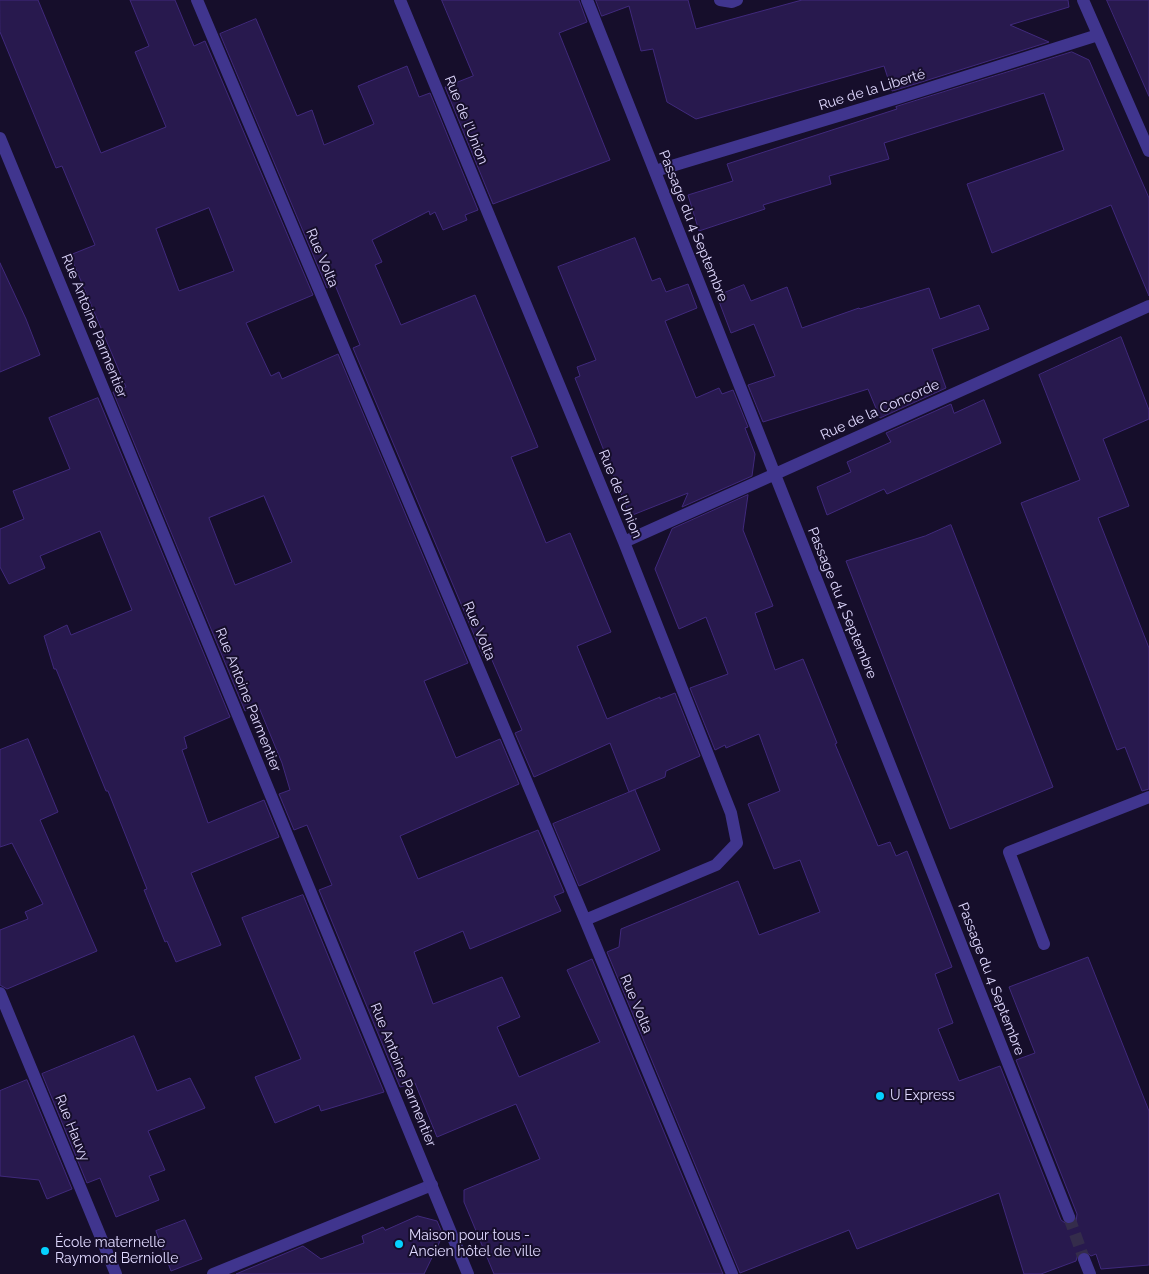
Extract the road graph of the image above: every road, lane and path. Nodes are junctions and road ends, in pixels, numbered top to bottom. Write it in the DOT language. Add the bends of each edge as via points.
graph roads {
  1 [pos="196,0"];
  2 [pos="400,0"];
  3 [pos="587,0"];
  4 [pos="720,0"];
  5 [pos="737,0"];
  6 [pos="1083,0"];
  7 [pos="1098,35"];
  8 [pos="1143,123"];
  9 [pos="0,138"];
  10 [pos="1149,151"];
  11 [pos="655,171"];
  12 [pos="1149,306"];
  13 [pos="774,473"];
  14 [pos="624,542"];
  15 [pos="1149,797"];
  16 [pos="585,920"];
  17 [pos="1044,944"];
  18 [pos="0,993"];
  19 [pos="432,1185"];
  20 [pos="1069,1217"];
  21 [pos="1084,1259"];
  22 [pos="116,1274"];
  23 [pos="213,1274"];
  24 [pos="468,1274"];
  25 [pos="732,1274"];
  26 [pos="1090,1274"];
  1 -- 16 [label="street, Rue Volta"];
  2 -- 14 [label="street, Rue de l'Union"];
  3 -- 11 [label="street, Passage du 4 Septembre"];
  4 -- 5 [label="street"];
  6 -- 7 [label="street"];
  7 -- 8 [label="street"];
  7 -- 11 [label="street, Rue de la Liberté"];
  8 -- 10 [label="street"];
  9 -- 19 [label="street, Rue Antoine Parmentier"];
  11 -- 13 [label="street, Passage du 4 Septembre"];
  12 -- 13 [label="street, Rue de la Concorde"];
  13 -- 14 [label="street, Rue de la Concorde"];
  13 -- 20 [label="street, Passage du 4 Septembre"];
  14 -- 16 [label="street, Rue de l'Union" via="731,813 737,843 716,865"];
  15 -- 17 [label="street" via="1009,852"];
  16 -- 25 [label="street, Rue Volta"];
  18 -- 22 [label="street, Rue Hauvy"];
  19 -- 23 [label="street"];
  19 -- 24 [label="street, Rue Antoine Parmentier"];
  21 -- 26 [label="street"];
}
